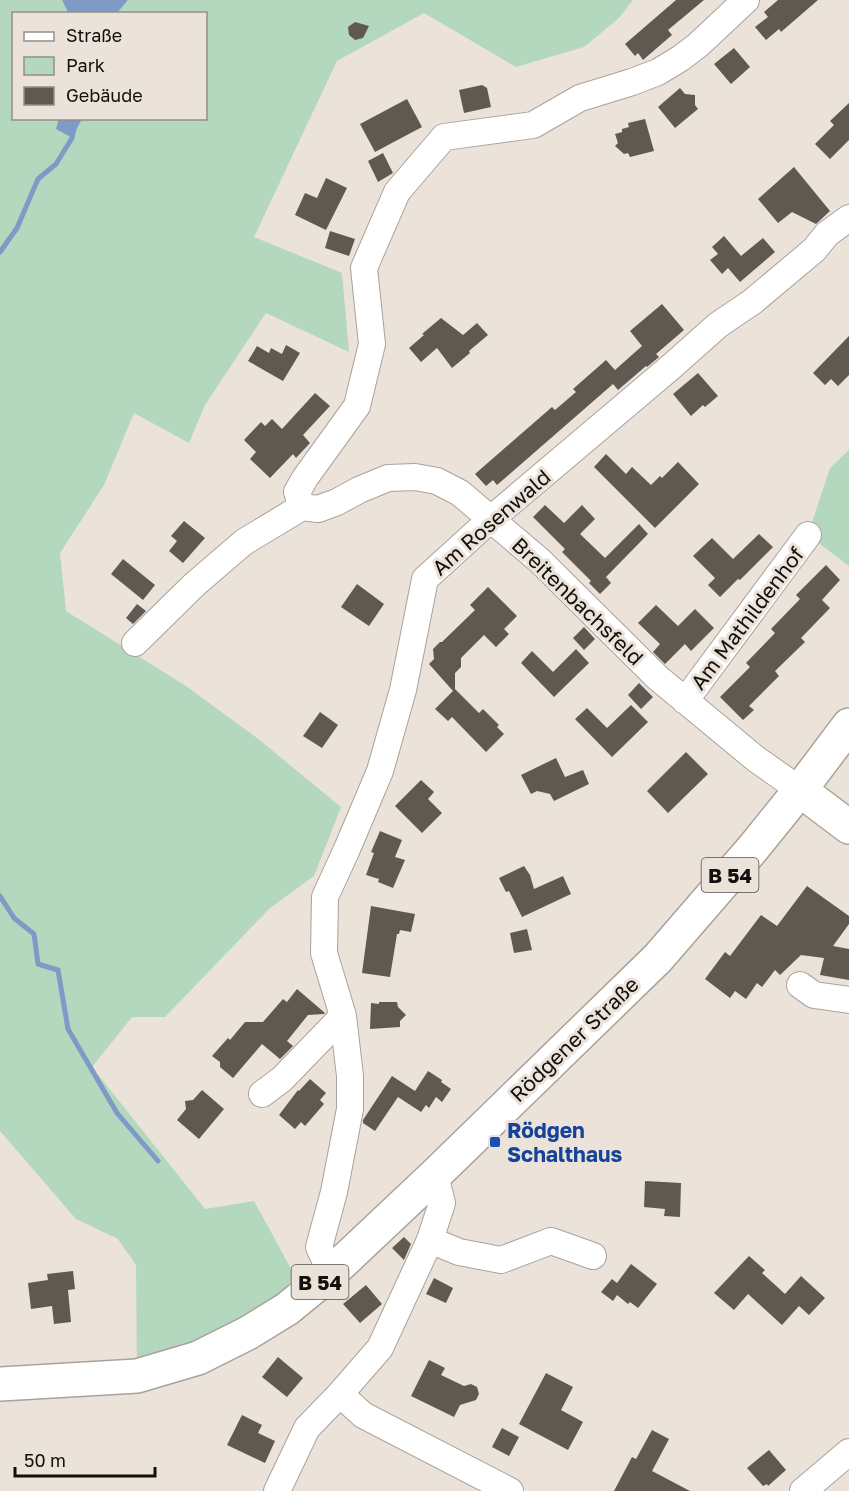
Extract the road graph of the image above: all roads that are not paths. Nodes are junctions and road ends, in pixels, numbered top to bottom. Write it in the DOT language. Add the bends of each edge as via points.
graph roads {
  1 [pos="746,0"];
  2 [pos="849,218"];
  3 [pos="302,507"];
  4 [pos="491,519"];
  5 [pos="808,535"];
  6 [pos="135,643"];
  7 [pos="685,701"];
  8 [pos="849,725"];
  9 [pos="800,790"];
  10 [pos="849,827"];
  11 [pos="800,985"];
  12 [pos="849,1000"];
  13 [pos="342,1016"];
  14 [pos="262,1094"];
  15 [pos="435,1175"];
  16 [pos="430,1240"];
  17 [pos="593,1256"];
  18 [pos="331,1273"];
  19 [pos="0,1384"];
  20 [pos="340,1394"];
  21 [pos="849,1452"];
  22 [pos="276,1491"];
  23 [pos="510,1491"];
  24 [pos="803,1491"];
  1 -- 3 [label="street" via="719,27 658,72 580,98 533,125 444,137 397,192 364,268 372,344 357,406 297,492"];
  2 -- 4 [label="street, Am Rosenwald"];
  3 -- 4 [label="street, Breitenbachsfeld" via="318,509 388,478 415,477 437,481 460,493"];
  3 -- 6 [label="street, Breitenbachsfeld" via="244,542"];
  4 -- 7 [label="street, Breitenbachsfeld"];
  4 -- 13 [label="street, Am Rosenwald" via="425,579 403,690 380,771 325,897 324,954"];
  5 -- 7 [label="street, Am Mathildenhof"];
  7 -- 9 [label="street, Breitenbachsfeld"];
  8 -- 9 [label="main road, Rödgener Straße / B 54"];
  9 -- 10 [label="main road"];
  9 -- 15 [label="main road, Rödgener Straße / B 54" via="658,958"];
  11 -- 12 [label="street" via="814,995"];
  13 -- 14 [label="street"];
  13 -- 18 [label="street, Am Rosenwald" via="350,1109 319,1247"];
  15 -- 16 [label="street" via="442,1203"];
  15 -- 18 [label="main road, Rödgener Straße / B 54"];
  16 -- 17 [label="street" via="459,1252 501,1260 551,1241"];
  16 -- 20 [label="street" via="380,1348"];
  18 -- 19 [label="main road, Rödgener Straße / B 54" via="287,1309 198,1358 137,1376"];
  20 -- 22 [label="street" via="307,1428"];
  20 -- 23 [label="street" via="363,1415"];
  21 -- 24 [label="street"];
}
